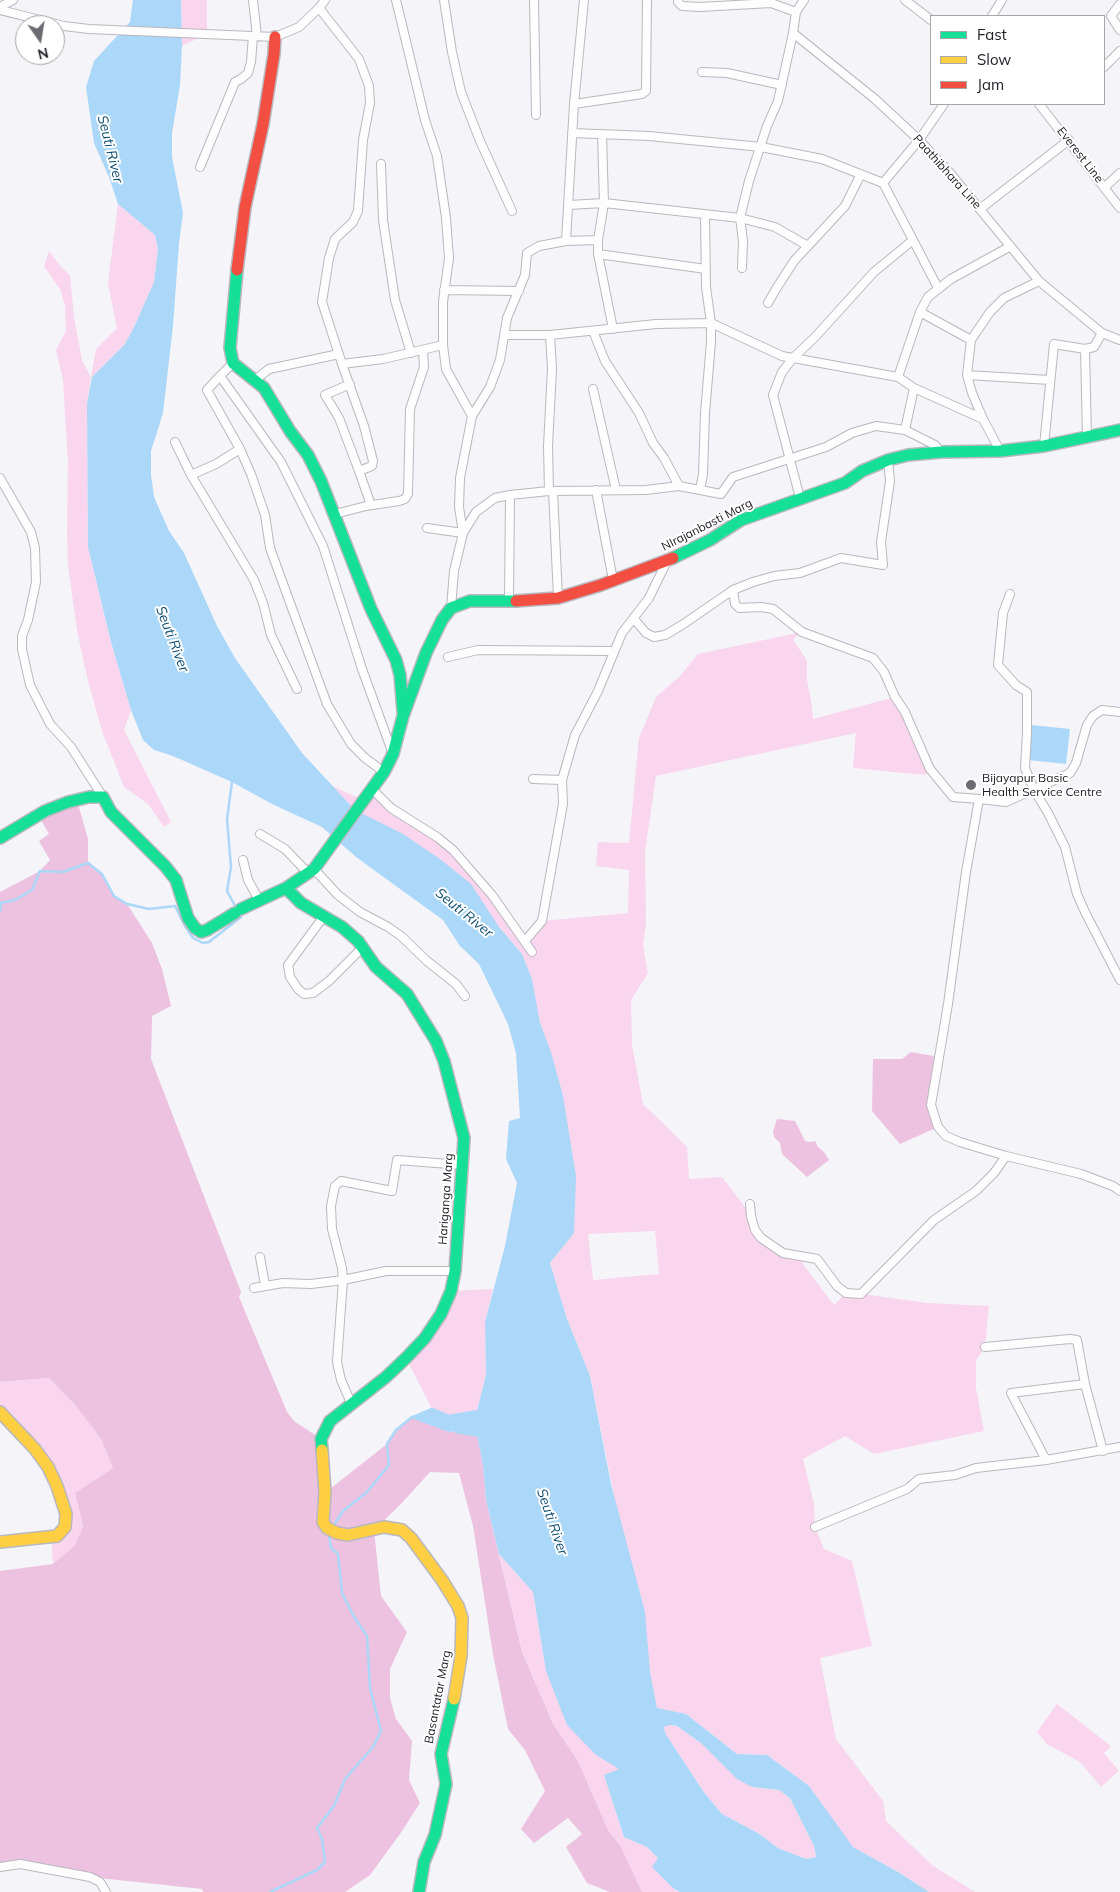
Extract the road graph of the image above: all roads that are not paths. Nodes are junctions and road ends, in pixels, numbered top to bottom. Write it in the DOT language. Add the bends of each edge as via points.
graph roads {
  1 [pos="1,0"];
  2 [pos="253,0"];
  3 [pos="325,0"];
  4 [pos="396,0"];
  5 [pos="444,0"];
  6 [pos="534,0"];
  7 [pos="584,0"];
  8 [pos="647,0"];
  9 [pos="678,0"];
  10 [pos="804,0"];
  11 [pos="905,0"];
  12 [pos="1002,0"];
  13 [pos="11,2"];
  14 [pos="1120,4"];
  15 [pos="319,8"];
  16 [pos="0,9"];
  17 [pos="796,12"];
  18 [pos="993,15"];
  19 [pos="1107,17"];
  20 [pos="930,19"];
  21 [pos="1120,30"];
  22 [pos="792,33"];
  23 [pos="255,36"];
  24 [pos="275,37"];
  25 [pos="1120,51"];
  26 [pos="1105,66"];
  27 [pos="702,72"];
  28 [pos="782,85"];
  29 [pos="574,104"];
  30 [pos="943,105"];
  31 [pos="1045,105"];
  32 [pos="536,115"];
  33 [pos="572,133"];
  34 [pos="602,134"];
  35 [pos="918,140"];
  36 [pos="1069,140"];
  37 [pos="761,147"];
  38 [pos="381,164"];
  39 [pos="200,167"];
  40 [pos="1120,173"];
  41 [pos="861,174"];
  42 [pos="883,182"];
  43 [pos="1105,187"];
  44 [pos="604,204"];
  45 [pos="569,206"];
  46 [pos="1120,208"];
  47 [pos="980,209"];
  48 [pos="512,211"];
  49 [pos="705,214"];
  50 [pos="740,218"];
  51 [pos="598,240"];
  52 [pos="913,240"];
  53 [pos="566,241"];
  54 [pos="808,246"];
  55 [pos="1009,247"];
  56 [pos="598,254"];
  57 [pos="742,268"];
  58 [pos="706,269"];
  59 [pos="1039,281"];
  60 [pos="938,288"];
  61 [pos="444,290"];
  62 [pos="519,291"];
  63 [pos="768,303"];
  64 [pos="920,312"];
  65 [pos="711,323"];
  66 [pos="613,329"];
  67 [pos="593,331"];
  68 [pos="1102,333"];
  69 [pos="505,335"];
  70 [pos="550,335"];
  71 [pos="971,340"];
  72 [pos="1120,340"];
  73 [pos="443,345"];
  74 [pos="1084,349"];
  75 [pos="423,350"];
  76 [pos="411,353"];
  77 [pos="340,354"];
  78 [pos="794,357"];
  79 [pos="233,363"];
  80 [pos="342,364"];
  81 [pos="967,375"];
  82 [pos="220,376"];
  83 [pos="898,376"];
  84 [pos="255,380"];
  85 [pos="1050,380"];
  86 [pos="350,384"];
  87 [pos="914,388"];
  88 [pos="593,389"];
  89 [pos="472,416"];
  90 [pos="983,419"];
  91 [pos="905,430"];
  92 [pos="1120,430"];
  93 [pos="1087,438"];
  94 [pos="175,442"];
  95 [pos="1044,446"];
  96 [pos="240,449"];
  97 [pos="1000,451"];
  98 [pos="941,452"];
  99 [pos="791,458"];
  100 [pos="888,460"];
  101 [pos="359,471"];
  102 [pos="191,475"];
  103 [pos="0,478"];
  104 [pos="679,486"];
  105 [pos="596,490"];
  106 [pos="616,490"];
  107 [pos="700,490"];
  108 [pos="551,491"];
  109 [pos="510,495"];
  110 [pos="800,498"];
  111 [pos="371,505"];
  112 [pos="335,514"];
  113 [pos="427,528"];
  114 [pos="462,533"];
  115 [pos="667,561"];
  116 [pos="613,580"];
  117 [pos="732,590"];
  118 [pos="1010,594"];
  119 [pos="558,598"];
  120 [pos="509,601"];
  121 [pos="451,608"];
  122 [pos="634,619"];
  123 [pos="614,651"];
  124 [pos="448,657"];
  125 [pos="297,689"];
  126 [pos="1120,712"];
  127 [pos="403,716"];
  128 [pos="393,754"];
  129 [pos="384,772"];
  130 [pos="533,779"];
  131 [pos="562,780"];
  132 [pos="371,788"];
  133 [pos="1034,790"];
  134 [pos="103,797"];
  135 [pos="980,799"];
  136 [pos="260,834"];
  137 [pos="0,838"];
  138 [pos="243,860"];
  139 [pos="314,868"];
  140 [pos="286,888"];
  141 [pos="258,900"];
  142 [pos="324,916"];
  143 [pos="525,941"];
  144 [pos="362,948"];
  145 [pos="532,952"];
  146 [pos="1120,980"];
  147 [pos="465,996"];
  148 [pos="1006,1156"];
  149 [pos="462,1165"];
  150 [pos="1120,1191"];
  151 [pos="750,1204"];
  152 [pos="260,1256"];
  153 [pos="455,1271"];
  154 [pos="343,1280"];
  155 [pos="265,1285"];
  156 [pos="254,1288"];
  157 [pos="985,1347"];
  158 [pos="1085,1384"];
  159 [pos="351,1403"];
  160 [pos="0,1412"];
  161 [pos="1120,1447"];
  162 [pos="1103,1450"];
  163 [pos="1046,1460"];
  164 [pos="816,1527"];
  165 [pos="332,1531"];
  166 [pos="0,1542"];
  167 [pos="0,1867"];
  168 [pos="106,1892"];
  169 [pos="419,1892"];
  1 -- 13 [label="street"];
  2 -- 23 [label="street"];
  3 -- 15 [label="street"];
  4 -- 61 [label="street" via="437,156 449,258"];
  5 -- 48 [label="street" via="461,92"];
  6 -- 32 [label="street"];
  7 -- 29 [label="street"];
  8 -- 29 [label="street" via="646,91"];
  9 -- 17 [label="street" via="682,6 700,8 771,3"];
  10 -- 17 [label="street"];
  11 -- 20 [label="street"];
  12 -- 18 [label="street"];
  13 -- 16 [label="street"];
  14 -- 19 [label="street"];
  15 -- 24 [label="street" via="299,26"];
  15 -- 77 [label="street" via="359,59 370,102 363,140 358,211 353,222 335,239 322,302"];
  16 -- 23 [label="street" via="64,26"];
  17 -- 22 [label="street"];
  19 -- 21 [label="street"];
  22 -- 28 [label="street"];
  22 -- 35 [label="street, Paathibhara Line" via="875,99"];
  23 -- 24 [label="street"];
  23 -- 39 [label="street" via="248,73 235,82"];
  24 -- 79 [label="street" via="239,246 231,326"];
  25 -- 26 [label="street"];
  27 -- 28 [label="street" via="727,73"];
  28 -- 37 [label="street"];
  29 -- 33 [label="street"];
  30 -- 35 [label="street"];
  31 -- 36 [label="street, Everest Line"];
  33 -- 34 [label="street"];
  33 -- 45 [label="street"];
  34 -- 37 [label="street"];
  34 -- 44 [label="street"];
  35 -- 42 [label="street"];
  35 -- 47 [label="street, Paathibhara Line"];
  36 -- 43 [label="street, Everest Line"];
  36 -- 47 [label="street"];
  37 -- 41 [label="street" via="822,159"];
  37 -- 50 [label="street"];
  38 -- 76 [label="street" via="383,220 395,300"];
  40 -- 43 [label="street"];
  41 -- 42 [label="street"];
  41 -- 54 [label="street" via="845,206"];
  42 -- 52 [label="street"];
  43 -- 46 [label="street, Everest Line"];
  44 -- 45 [label="street"];
  44 -- 49 [label="street"];
  44 -- 51 [label="street"];
  45 -- 53 [label="street"];
  47 -- 55 [label="street, Paathibhara Line"];
  49 -- 50 [label="street"];
  49 -- 58 [label="street"];
  50 -- 54 [label="street" via="775,227"];
  50 -- 57 [label="street"];
  51 -- 53 [label="street"];
  51 -- 56 [label="street"];
  52 -- 60 [label="street"];
  52 -- 78 [label="street" via="874,272"];
  53 -- 62 [label="street" via="539,246 527,253 525,275"];
  54 -- 63 [label="street" via="794,261"];
  55 -- 59 [label="street, Paathibhara Line"];
  55 -- 60 [label="street"];
  56 -- 58 [label="street"];
  56 -- 66 [label="street"];
  58 -- 65 [label="street"];
  59 -- 68 [label="street, Paathibhara Line"];
  59 -- 71 [label="street" via="1004,298"];
  60 -- 64 [label="street" via="928,297"];
  61 -- 62 [label="street"];
  61 -- 73 [label="street"];
  62 -- 69 [label="street" via="507,318"];
  64 -- 71 [label="street"];
  64 -- 83 [label="street"];
  65 -- 66 [label="street"];
  65 -- 78 [label="street" via="782,356"];
  65 -- 107 [label="street"];
  66 -- 67 [label="street"];
  67 -- 70 [label="street"];
  67 -- 104 [label="street" via="605,360"];
  68 -- 72 [label="street, Paathibhara Line"];
  68 -- 74 [label="street" via="1094,346"];
  69 -- 70 [label="street"];
  69 -- 89 [label="street" via="490,387"];
  70 -- 108 [label="street" via="552,369 548,446"];
  71 -- 81 [label="street"];
  73 -- 75 [label="street"];
  73 -- 89 [label="street" via="446,369"];
  74 -- 85 [label="street" via="1054,344"];
  74 -- 93 [label="street"];
  75 -- 76 [label="street"];
  75 -- 111 [label="street" via="424,367 410,409 408,494 405,499"];
  76 -- 80 [label="street"];
  77 -- 80 [label="street"];
  77 -- 84 [label="street" via="269,369"];
  78 -- 83 [label="street"];
  78 -- 99 [label="street" via="782,372 774,395"];
  79 -- 82 [label="street"];
  79 -- 84 [label="street"];
  80 -- 86 [label="street"];
  81 -- 85 [label="street"];
  81 -- 90 [label="street"];
  82 -- 96 [label="street" via="207,390"];
  82 -- 128 [label="street" via="281,462 323,546"];
  83 -- 87 [label="street"];
  84 -- 112 [label="street" via="264,388 308,455"];
  85 -- 95 [label="street"];
  86 -- 101 [label="street" via="373,461 372,466"];
  86 -- 101 [label="street" via="325,395 342,424"];
  87 -- 90 [label="street"];
  87 -- 91 [label="street"];
  88 -- 106 [label="street"];
  89 -- 114 [label="street" via="460,478"];
  90 -- 97 [label="street"];
  91 -- 98 [label="street" via="935,445"];
  91 -- 99 [label="street" via="876,426 852,432 826,447"];
  92 -- 93 [label="street, NIrajanbasti Marg"];
  93 -- 95 [label="street, NIrajanbasti Marg"];
  94 -- 102 [label="street"];
  95 -- 97 [label="street, NIrajanbasti Marg"];
  96 -- 102 [label="street"];
  96 -- 129 [label="street" via="265,515 270,548 327,704 352,744"];
  97 -- 98 [label="street, NIrajanbasti Marg"];
  98 -- 100 [label="street, NIrajanbasti Marg"];
  99 -- 107 [label="street" via="733,477 721,494"];
  99 -- 110 [label="street"];
  100 -- 110 [label="street, NIrajanbasti Marg" via="838,486"];
  100 -- 117 [label="street" via="890,481 881,542 883,565 841,558 800,573 774,576"];
  101 -- 111 [label="street"];
  102 -- 125 [label="street" via="254,580 271,635"];
  103 -- 134 [label="street" via="31,532 35,548 36,582 22,636 30,685 50,724 71,747"];
  104 -- 106 [label="street"];
  104 -- 107 [label="street"];
  105 -- 106 [label="street"];
  105 -- 108 [label="street"];
  105 -- 116 [label="street"];
  108 -- 109 [label="street"];
  108 -- 119 [label="street"];
  109 -- 114 [label="street" via="495,498 476,512"];
  109 -- 120 [label="street"];
  110 -- 115 [label="street, NIrajanbasti Marg" via="741,520"];
  111 -- 112 [label="street"];
  112 -- 127 [label="street" via="371,609 396,660"];
  113 -- 114 [label="street"];
  114 -- 121 [label="street"];
  115 -- 116 [label="street, NIrajanbasti Marg"];
  115 -- 122 [label="street"];
  116 -- 119 [label="street, NIrajanbasti Marg"];
  117 -- 122 [label="street" via="665,635 654,637 646,633"];
  117 -- 135 [label="street" via="739,608 773,609 802,632 873,658 905,712 930,769 953,797"];
  118 -- 133 [label="street" via="1003,613 998,665 1027,692 1024,768"];
  119 -- 120 [label="street, NIrajanbasti Marg"];
  120 -- 121 [label="street, NIrajanbasti Marg" via="470,601"];
  121 -- 127 [label="street" via="426,653"];
  122 -- 123 [label="street" via="622,633"];
  123 -- 124 [label="street" via="478,650"];
  123 -- 131 [label="street" via="575,735"];
  126 -- 133 [label="street" via="1102,710 1093,716 1070,772"];
  127 -- 128 [label="street"];
  128 -- 129 [label="street"];
  129 -- 132 [label="street"];
  130 -- 131 [label="street"];
  131 -- 143 [label="street" via="563,804 546,906 542,921"];
  132 -- 139 [label="street"];
  132 -- 143 [label="street" via="390,808 453,850 492,895"];
  133 -- 135 [label="street" via="1006,802"];
  133 -- 146 [label="street" via="1065,847 1082,906"];
  134 -- 137 [label="street" via="68,802 45,811"];
  134 -- 141 [label="street" via="111,812 176,880 188,918 201,932"];
  135 -- 148 [label="street" via="931,1105 938,1127 946,1136"];
  136 -- 139 [label="street"];
  138 -- 141 [label="street"];
  139 -- 140 [label="street"];
  139 -- 147 [label="street" via="338,895 401,936 456,984"];
  140 -- 141 [label="street"];
  140 -- 142 [label="street, Hariganga Marg" via="301,903"];
  142 -- 144 [label="street, Hariganga Marg" via="342,927"];
  142 -- 144 [label="street" via="288,965 290,977 298,989 304,994 313,993"];
  143 -- 145 [label="street"];
  144 -- 149 [label="street, Hariganga Marg" via="376,967 407,994 436,1041 461,1123 464,1138"];
  148 -- 150 [label="street" via="1081,1174"];
  148 -- 151 [label="street" via="976,1191 934,1220 861,1294 846,1294 817,1258 783,1254 761,1238 755,1230"];
  149 -- 153 [label="street, Hariganga Marg"];
  149 -- 154 [label="street" via="397,1160 392,1191 341,1181 335,1186 331,1206 332,1229"];
  152 -- 155 [label="street"];
  153 -- 154 [label="street" via="386,1271"];
  153 -- 159 [label="street, Hariganga Marg" via="452,1291 425,1338 386,1377"];
  154 -- 155 [label="street"];
  154 -- 159 [label="street" via="337,1362"];
  155 -- 156 [label="street"];
  157 -- 158 [label="street" via="1077,1340"];
  158 -- 162 [label="street"];
  158 -- 163 [label="street" via="1011,1393"];
  159 -- 165 [label="street, Hariganga Marg" via="330,1421 321,1439 324,1522"];
  160 -- 166 [label="street" via="48,1467 63,1504 66,1522 57,1536"];
  161 -- 162 [label="street"];
  162 -- 163 [label="street"];
  163 -- 164 [label="street" via="919,1479 907,1489"];
  165 -- 169 [label="street, Basantatar Marg" via="348,1535 384,1528 402,1530 442,1580 462,1618 461,1656 441,1754 446,1784"];
  167 -- 168 [label="street" via="20,1864 90,1877 100,1882"];
}
